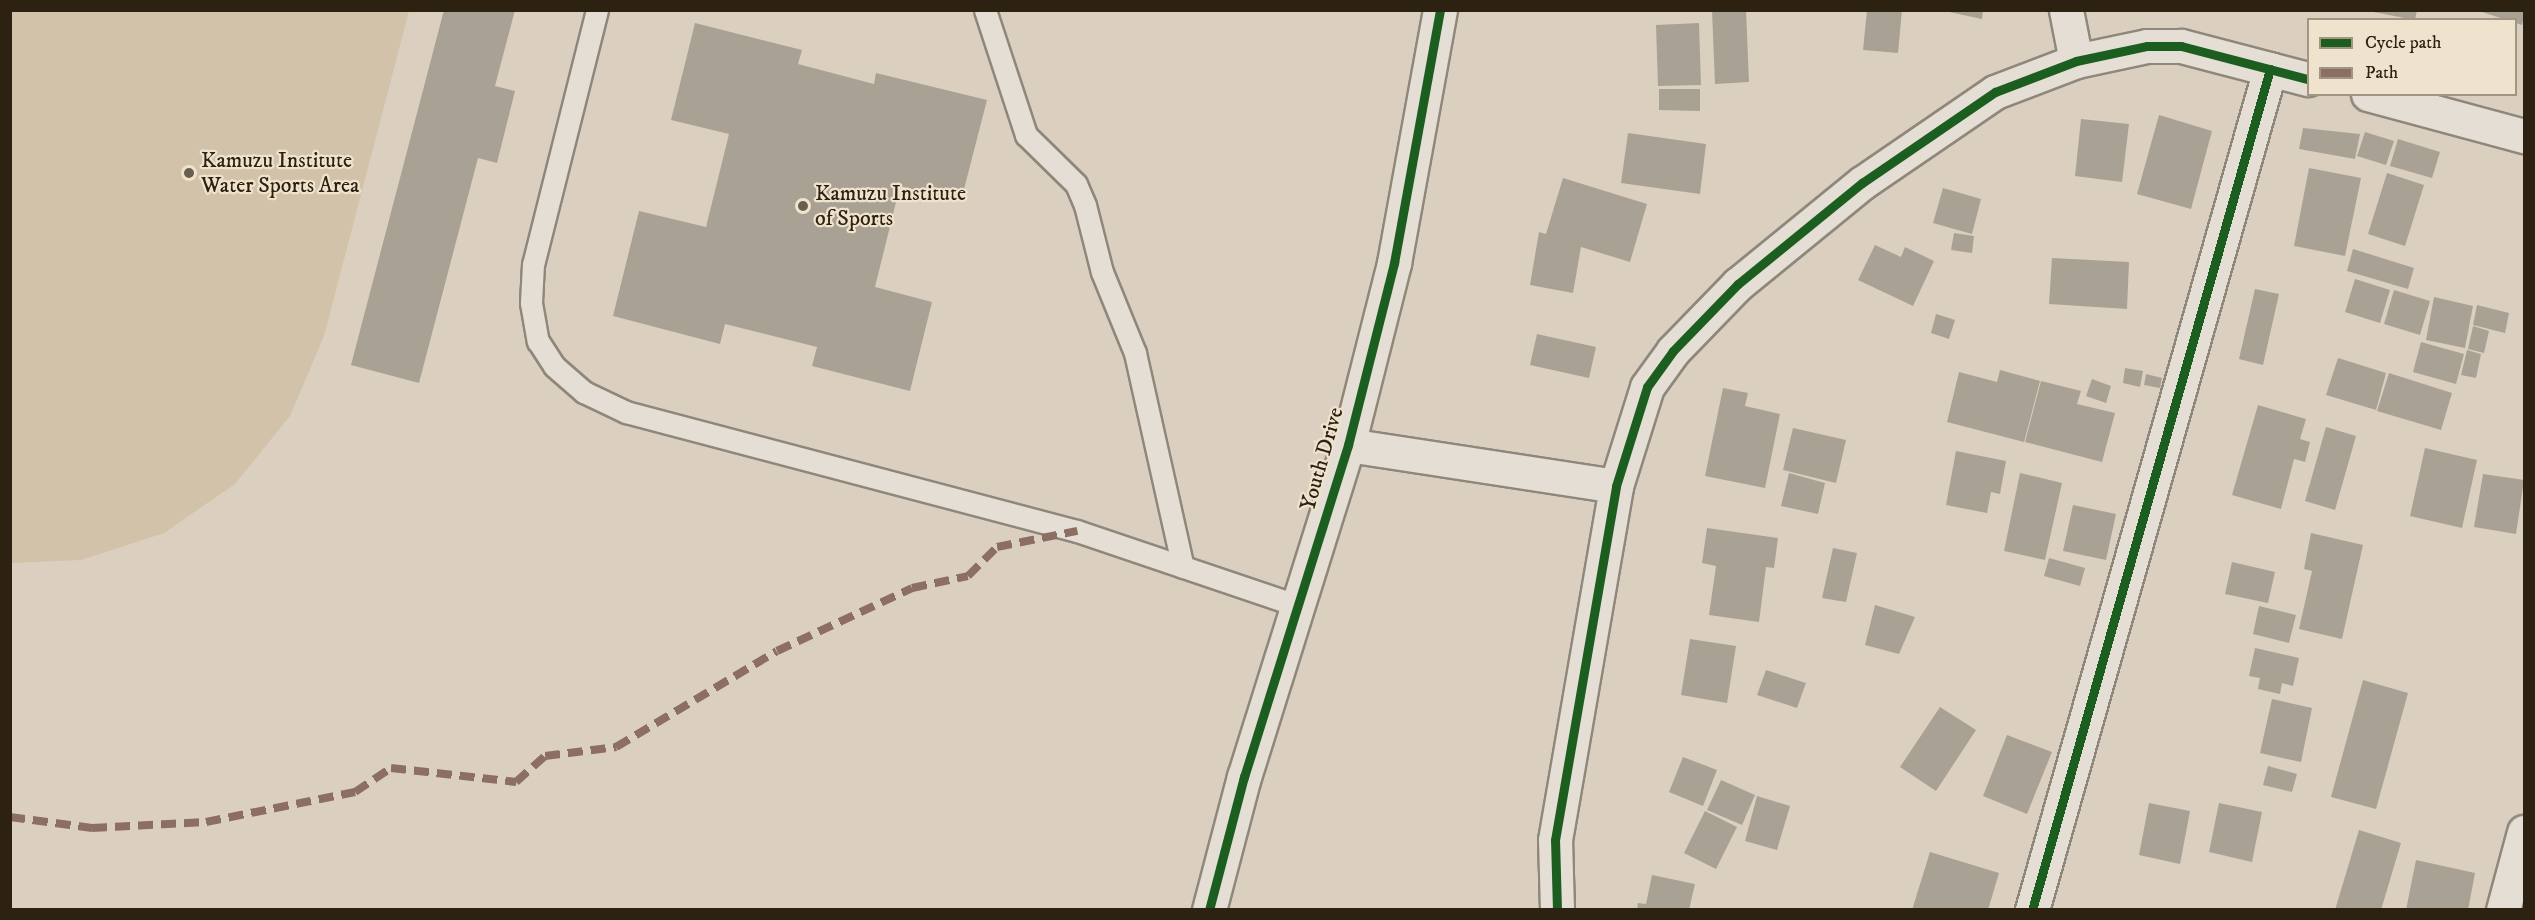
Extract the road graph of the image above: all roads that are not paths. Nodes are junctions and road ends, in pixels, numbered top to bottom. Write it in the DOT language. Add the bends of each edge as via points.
graph roads {
  1 [pos="597,10"];
  2 [pos="985,10"];
  3 [pos="1440,10"];
  4 [pos="2066,10"];
  5 [pos="2076,61"];
  6 [pos="2270,69"];
  7 [pos="2307,79"];
  8 [pos="2376,96"];
  9 [pos="2524,135"];
  10 [pos="1348,445"];
  11 [pos="1616,486"];
  12 [pos="1183,567"];
  13 [pos="1298,606"];
  14 [pos="2524,832"];
  15 [pos="1209,909"];
  16 [pos="1557,909"];
  17 [pos="2032,909"];
  18 [pos="2503,909"];
  1 -- 12 [label="lane" via="533,264 531,303 538,340 555,366 584,392 626,412 1077,531"];
  2 -- 12 [label="lane" via="1026,135 1076,184 1085,205 1102,272 1135,353"];
  3 -- 10 [label="street, Youth Drive" via="1394,263"];
  4 -- 5 [label="street"];
  5 -- 6 [label="street" via="2147,46 2181,46"];
  5 -- 11 [label="street" via="1995,92 1862,183 1738,284 1673,351 1647,387"];
  6 -- 7 [label="street"];
  6 -- 17 [label="street"];
  8 -- 9 [label="street"];
  10 -- 11 [label="street"];
  10 -- 13 [label="street, Youth Drive"];
  11 -- 16 [label="street" via="1555,840"];
  12 -- 13 [label="lane"];
  13 -- 15 [label="street, Youth Drive"];
  14 -- 18 [label="street"];
}
